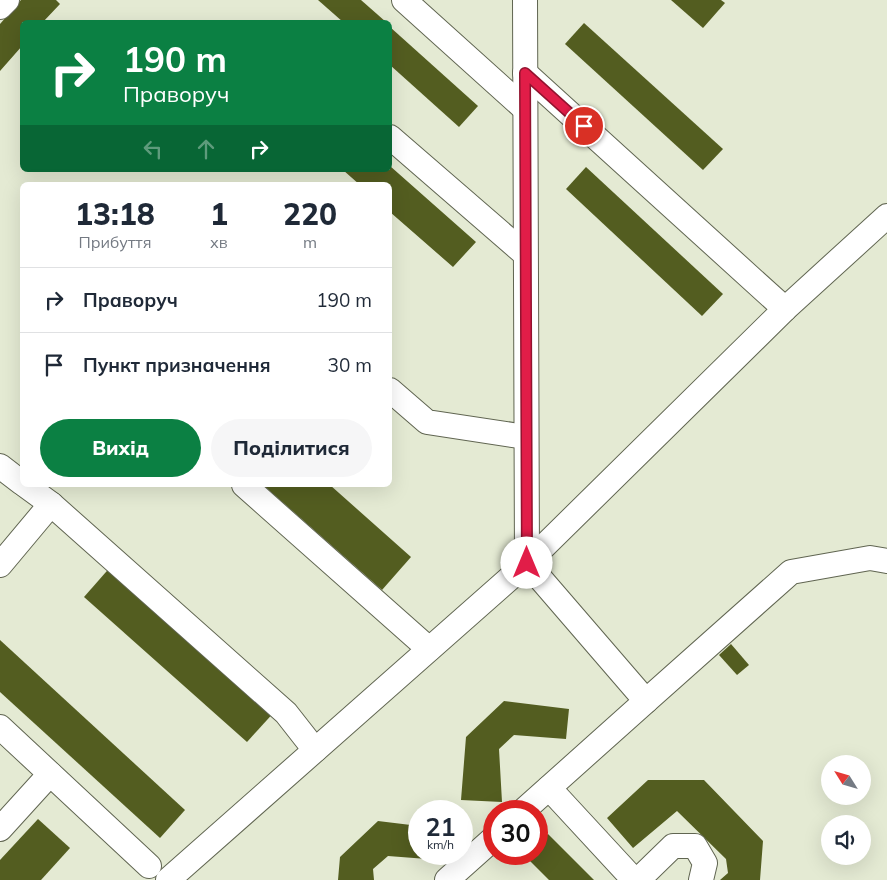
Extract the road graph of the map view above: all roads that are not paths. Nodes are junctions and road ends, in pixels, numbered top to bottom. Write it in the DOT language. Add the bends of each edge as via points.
graph roads {
  1 [pos="7,0"];
  2 [pos="404,0"];
  3 [pos="525,0"];
  4 [pos="0,7"];
  5 [pos="525,73"];
  6 [pos="525,110"];
  7 [pos="392,139"];
  8 [pos="887,216"];
  9 [pos="525,254"];
  10 [pos="785,309"];
  11 [pos="392,392"];
  12 [pos="526,437"];
  13 [pos="0,466"];
  14 [pos="20,481"];
  15 [pos="28,487"];
  16 [pos="246,487"];
  17 [pos="51,504"];
  18 [pos="887,561"];
  19 [pos="527,563"];
  20 [pos="0,565"];
  21 [pos="430,649"];
  22 [pos="646,701"];
  23 [pos="0,727"];
  24 [pos="315,750"];
  25 [pos="50,774"];
  26 [pos="549,788"];
  27 [pos="535,800"];
  28 [pos="0,829"];
  29 [pos="483,848"];
  30 [pos="149,866"];
  31 [pos="168,880"];
  32 [pos="447,880"];
  33 [pos="634,880"];
  34 [pos="638,880"];
  35 [pos="701,880"];
  1 -- 4 [label="street"];
  2 -- 6 [label="street"];
  3 -- 5 [label="street"];
  5 -- 6 [label="street"];
  5 -- 10 [label="street"];
  6 -- 9 [label="street"];
  7 -- 9 [label="street"];
  8 -- 10 [label="street"];
  9 -- 12 [label="street"];
  10 -- 19 [label="street"];
  11 -- 12 [label="street" via="427,422"];
  12 -- 19 [label="street"];
  13 -- 14 [label="street"];
  15 -- 17 [label="street"];
  16 -- 21 [label="street"];
  17 -- 20 [label="street"];
  17 -- 24 [label="street" via="286,713"];
  18 -- 22 [label="street" via="870,558 791,572"];
  19 -- 21 [label="street"];
  19 -- 22 [label="street"];
  21 -- 24 [label="street"];
  22 -- 26 [label="street"];
  23 -- 25 [label="street"];
  24 -- 31 [label="street"];
  25 -- 28 [label="street"];
  25 -- 30 [label="street"];
  26 -- 27 [label="street"];
  26 -- 33 [label="street"];
  29 -- 32 [label="street"];
  34 -- 35 [label="street" via="673,846 695,846 705,863"];
}
